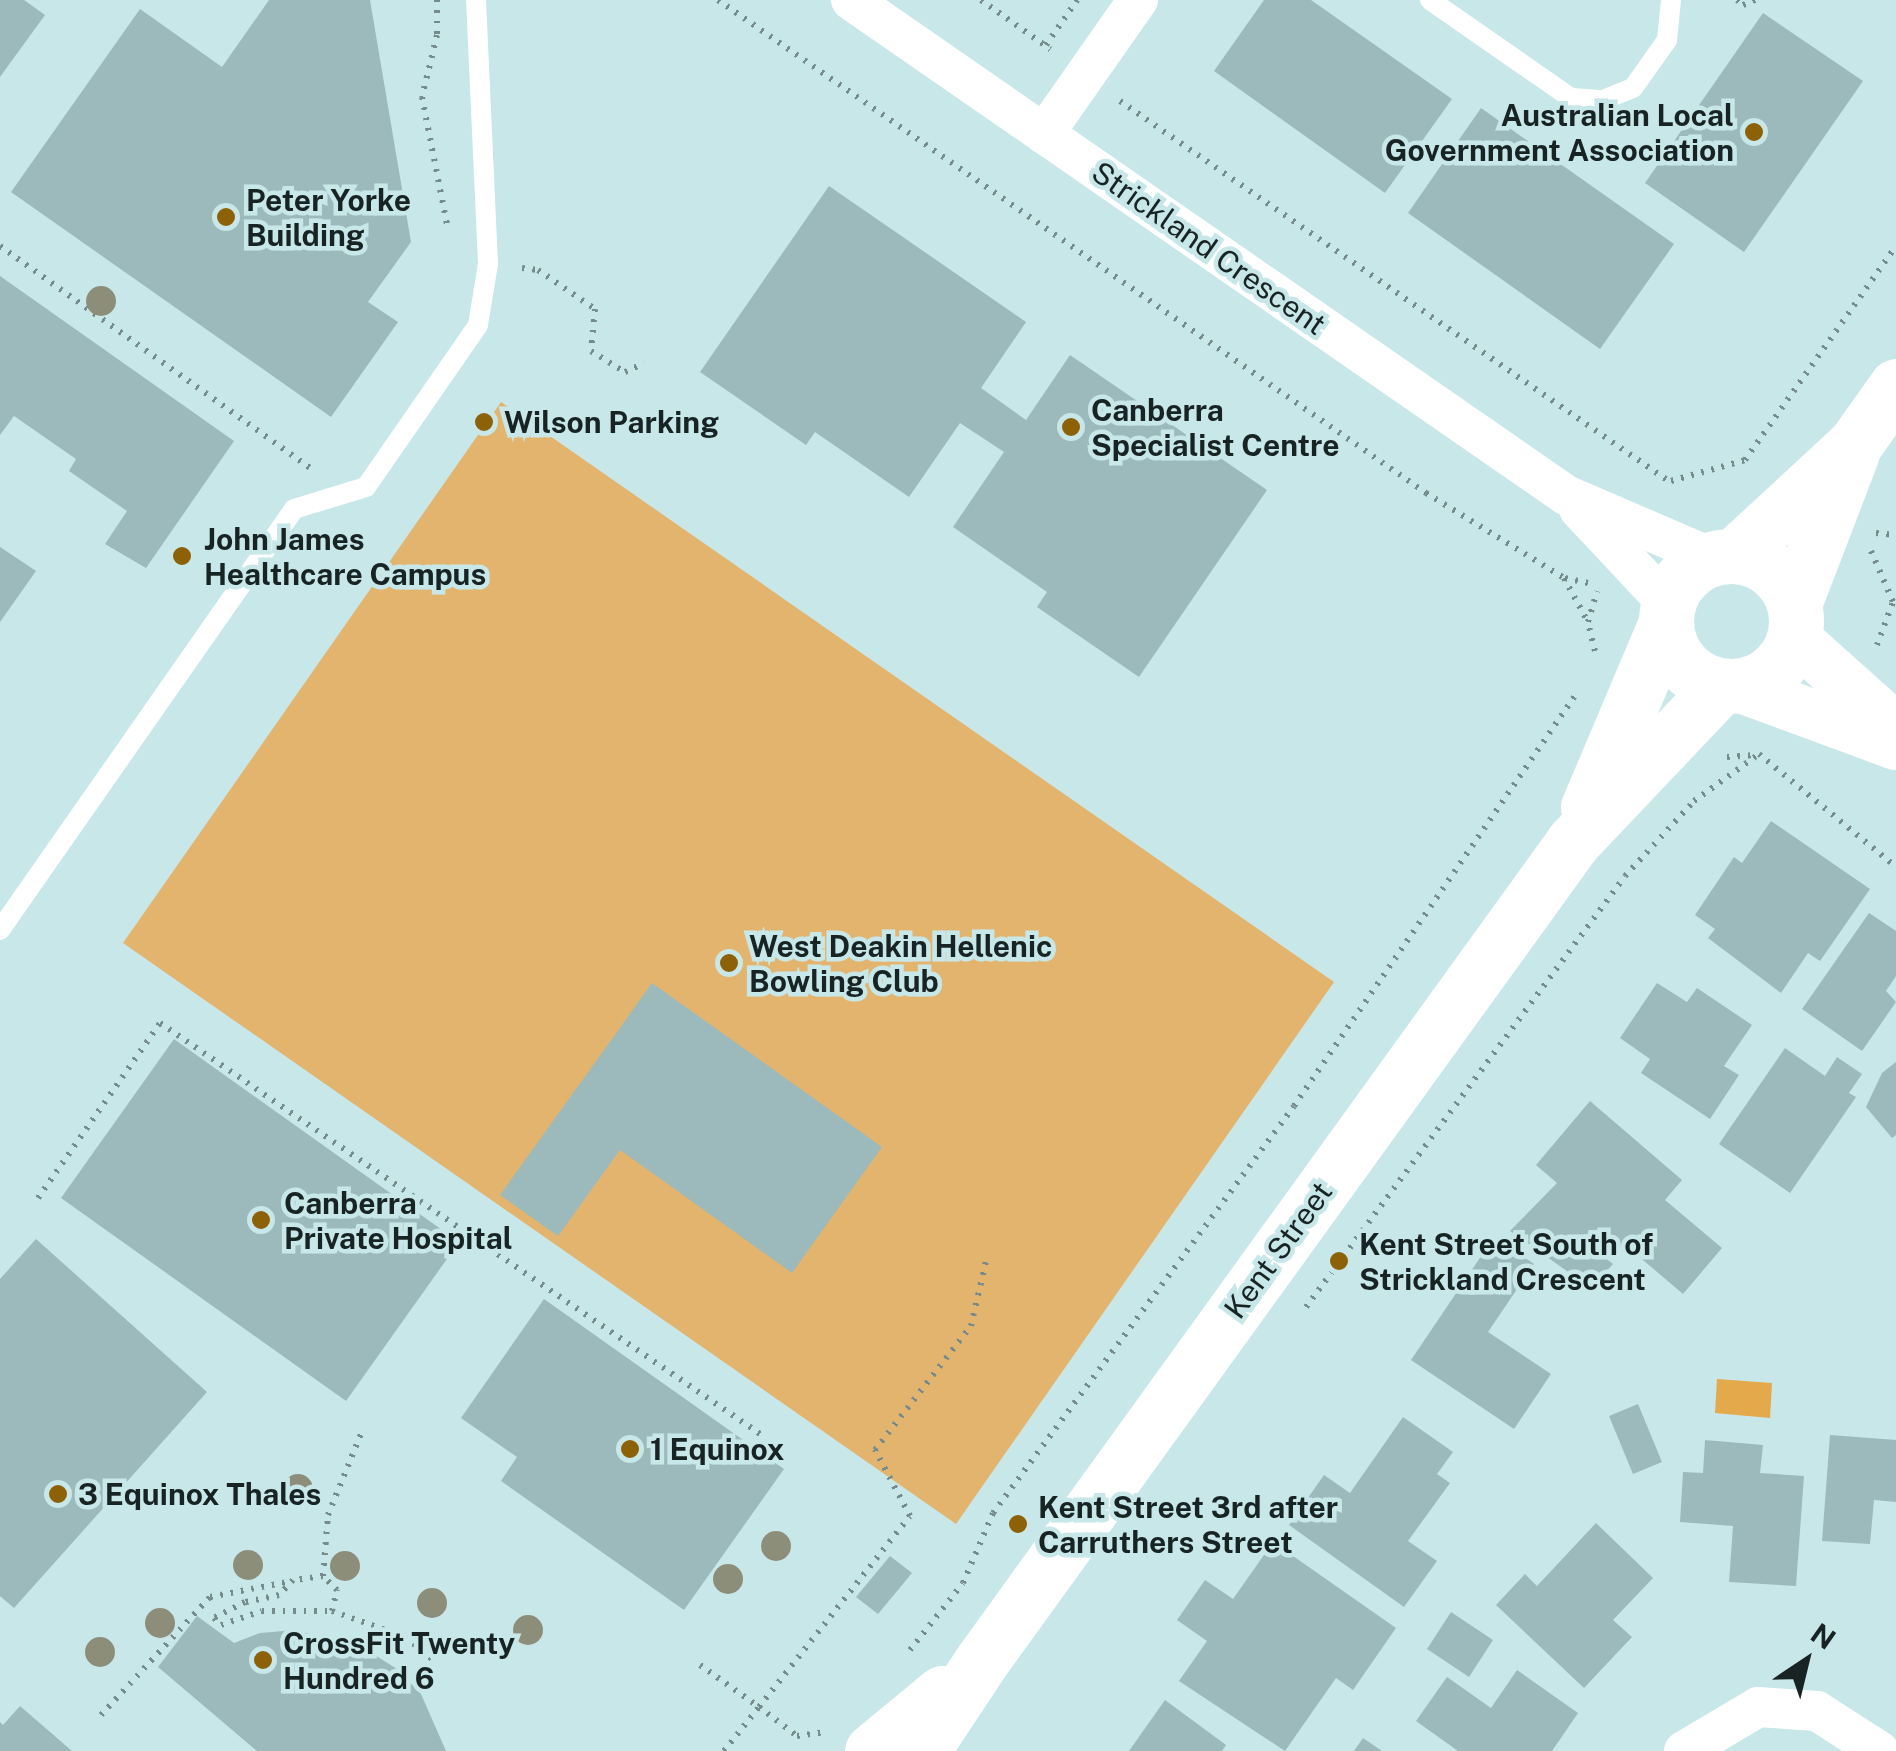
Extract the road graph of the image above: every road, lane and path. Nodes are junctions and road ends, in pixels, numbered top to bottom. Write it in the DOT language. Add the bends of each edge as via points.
graph roads {
  1 [pos="437,0"];
  2 [pos="476,0"];
  3 [pos="718,0"];
  4 [pos="851,0"];
  5 [pos="981,0"];
  6 [pos="1078,0"];
  7 [pos="1138,0"];
  8 [pos="1430,0"];
  9 [pos="1671,0"];
  10 [pos="1737,0"];
  11 [pos="1755,0"];
  12 [pos="1046,45"];
  13 [pos="1086,74"];
  14 [pos="1044,134"];
  15 [pos="448,231"];
  16 [pos="0,246"];
  17 [pos="1896,246"];
  18 [pos="488,264"];
  19 [pos="644,363"];
  20 [pos="1896,386"];
  21 [pos="1855,444"];
  22 [pos="325,478"];
  23 [pos="1566,496"];
  24 [pos="1870,550"];
  25 [pos="1723,557"];
  26 [pos="1564,578"];
  27 [pos="1599,585"];
  28 [pos="1894,604"];
  29 [pos="1666,614"];
  30 [pos="1794,620"];
  31 [pos="1588,622"];
  32 [pos="1873,656"];
  33 [pos="1729,686"];
  34 [pos="1578,692"];
  35 [pos="1896,728"];
  36 [pos="1896,745"];
  37 [pos="1573,842"];
  38 [pos="1896,867"];
  39 [pos="1624,876"];
  40 [pos="0,930"];
  41 [pos="38,1198"];
  42 [pos="986,1261"];
  43 [pos="363,1429"];
  44 [pos="766,1438"];
  45 [pos="323,1576"];
  46 [pos="293,1580"];
  47 [pos="332,1611"];
  48 [pos="906,1656"];
  49 [pos="982,1659"];
  50 [pos="436,1662"];
  51 [pos="700,1664"];
  52 [pos="759,1706"];
  53 [pos="102,1714"];
  54 [pos="855,1739"];
  55 [pos="724,1751"];
  56 [pos="922,1751"];
  57 [pos="1684,1751"];
  58 [pos="1880,1751"];
  1 -- 15 [label="path" via="422,97"];
  2 -- 18 [label="lane"];
  3 -- 26 [label="path" via="1426,493"];
  4 -- 14 [label="street, Strickland Crescent"];
  5 -- 12 [label="path"];
  6 -- 12 [label="path"];
  7 -- 13 [label="street"];
  8 -- 9 [label="lane" via="1571,98 1603,100 1633,88 1668,40"];
  10 -- 11 [label="path"];
  12 -- 13 [label="path"];
  13 -- 14 [label="street"];
  13 -- 17 [label="path" via="1670,482 1745,460"];
  14 -- 23 [label="street, Strickland Crescent"];
  16 -- 22 [label="path"];
  18 -- 19 [label="path" via="538,270 594,309 591,352 625,372"];
  18 -- 40 [label="lane" via="478,325 366,487 294,509"];
  20 -- 21 [label="main road"];
  21 -- 25 [label="main road"];
  21 -- 30 [label="main road"];
  23 -- 25 [label="street, Strickland Crescent"];
  23 -- 29 [label="street, Strickland Crescent"];
  24 -- 28 [label="path"];
  25 -- 29 [label="main road" via="1676,584"];
  25 -- 30 [label="main road" via="1772,570"];
  26 -- 27 [label="path"];
  26 -- 31 [label="path"];
  28 -- 32 [label="path"];
  29 -- 33 [label="main road" via="1670,647 1682,666"];
  29 -- 37 [label="main road, Kent Street"];
  30 -- 33 [label="main road" via="1774,670"];
  30 -- 35 [label="street"];
  33 -- 36 [label="street"];
  33 -- 37 [label="main road, Kent Street"];
  34 -- 48 [label="path" via="1294,1106 994,1514 962,1583"];
  37 -- 49 [label="main road, Kent Street"];
  38 -- 39 [label="path" via="1759,754 1694,801"];
  41 -- 44 [label="path" via="160,1023"];
  42 -- 52 [label="path" via="970,1326 875,1450 910,1516"];
  43 -- 45 [label="path" via="328,1515"];
  45 -- 46 [label="path"];
  45 -- 47 [label="path" via="337,1590"];
  46 -- 47 [label="path" via="279,1595 214,1618 221,1625 262,1610"];
  46 -- 53 [label="path" via="210,1597"];
  47 -- 50 [label="path" via="404,1637"];
  49 -- 54 [label="main road, Kent Street"];
  49 -- 56 [label="main road, Kent Street"];
  51 -- 52 [label="path"];
  52 -- 54 [label="path" via="797,1736"];
  52 -- 55 [label="path"];
  57 -- 58 [label="street" via="1758,1707 1817,1712"];
}
